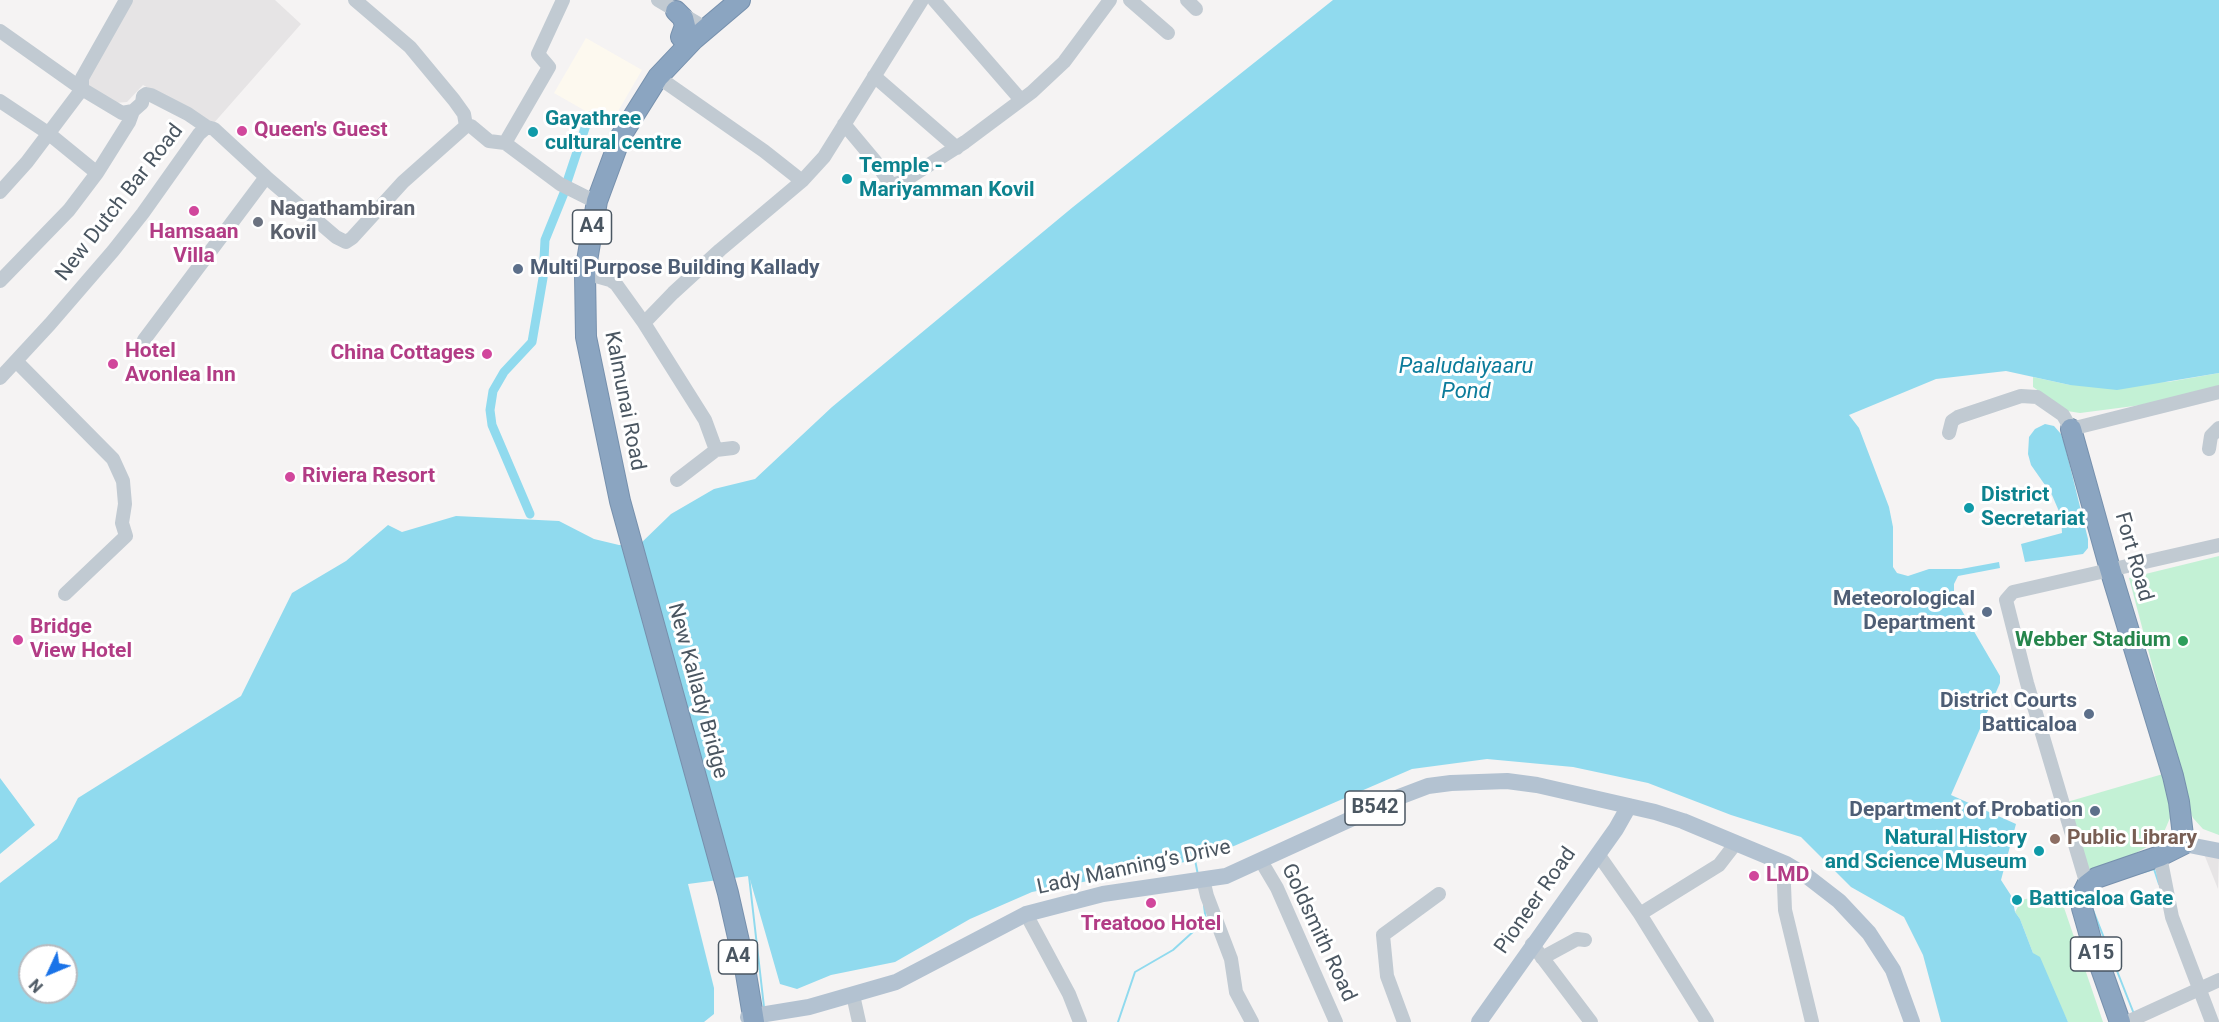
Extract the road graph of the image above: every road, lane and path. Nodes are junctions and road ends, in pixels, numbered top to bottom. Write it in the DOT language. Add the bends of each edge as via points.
graph roads {
  1 [pos="126,0"];
  2 [pos="355,0"];
  3 [pos="563,0"];
  4 [pos="658,0"];
  5 [pos="723,0"];
  6 [pos="740,0"];
  7 [pos="924,0"];
  8 [pos="1110,0"];
  9 [pos="1130,0"];
  10 [pos="676,11"];
  11 [pos="697,23"];
  12 [pos="0,31"];
  13 [pos="1168,33"];
  14 [pos="681,37"];
  15 [pos="874,76"];
  16 [pos="658,77"];
  17 [pos="81,89"];
  18 [pos="0,100"];
  19 [pos="1021,100"];
  20 [pos="133,111"];
  21 [pos="844,124"];
  22 [pos="466,126"];
  23 [pos="207,127"];
  24 [pos="48,133"];
  25 [pos="505,143"];
  26 [pos="957,148"];
  27 [pos="97,172"];
  28 [pos="266,177"];
  29 [pos="802,181"];
  30 [pos="0,192"];
  31 [pos="593,200"];
  32 [pos="585,273"];
  33 [pos="0,282"];
  34 [pos="644,323"];
  35 [pos="143,346"];
  36 [pos="16,361"];
  37 [pos="0,378"];
  38 [pos="2219,392"];
  39 [pos="2219,428"];
  40 [pos="2071,429"];
  41 [pos="1949,433"];
  42 [pos="733,448"];
  43 [pos="2209,449"];
  44 [pos="716,450"];
  45 [pos="677,480"];
  46 [pos="617,502"];
  47 [pos="2219,545"];
  48 [pos="2110,569"];
  49 [pos="65,594"];
  50 [pos="1629,806"];
  51 [pos="1736,843"];
  52 [pos="2184,844"];
  53 [pos="2219,851"];
  54 [pos="1598,854"];
  55 [pos="2160,856"];
  56 [pos="1261,861"];
  57 [pos="1786,864"];
  58 [pos="1203,879"];
  59 [pos="2087,885"];
  60 [pos="1439,894"];
  61 [pos="1026,914"];
  62 [pos="1640,914"];
  63 [pos="1585,940"];
  64 [pos="1537,951"];
  65 [pos="2219,980"];
  66 [pos="2199,989"];
  67 [pos="853,995"];
  68 [pos="749,1017"];
  69 [pos="859,1022"];
  70 [pos="1080,1022"];
  71 [pos="1252,1022"];
  72 [pos="1336,1022"];
  73 [pos="1404,1022"];
  74 [pos="1479,1022"];
  75 [pos="1591,1022"];
  76 [pos="1707,1022"];
  77 [pos="1812,1022"];
  78 [pos="1912,1022"];
  79 [pos="2120,1022"];
  80 [pos="2127,1022"];
  81 [pos="2212,1022"];
  1 -- 17 [label="street" via="82,78"];
  2 -- 22 [label="street" via="410,47 464,114"];
  3 -- 25 [label="street" via="538,54 549,67"];
  4 -- 10 [label="street"];
  5 -- 11 [label="highway, Kalmunai Road / A4"];
  6 -- 16 [label="highway, Kalmunai Road / A4" via="694,39"];
  7 -- 15 [label="street"];
  7 -- 19 [label="street"];
  8 -- 19 [label="street" via="1064,62"];
  9 -- 13 [label="street"];
  10 -- 11 [label="street"];
  10 -- 14 [label="highway" via="685,26"];
  11 -- 14 [label="highway, Kalmunai Road / A4"];
  12 -- 17 [label="street"];
  14 -- 31 [label="highway, Kalmunai Road / A4" via="626,113 610,143"];
  15 -- 21 [label="street"];
  15 -- 26 [label="street"];
  16 -- 29 [label="street"];
  16 -- 31 [label="highway, Kalmunai Road / A4" via="621,136"];
  17 -- 20 [label="street" via="122,113"];
  17 -- 24 [label="street"];
  18 -- 24 [label="street"];
  19 -- 26 [label="street"];
  20 -- 23 [label="street" via="142,103 143,96 151,95"];
  20 -- 27 [label="street"];
  21 -- 26 [label="street" via="891,185"];
  21 -- 29 [label="street" via="824,157"];
  22 -- 25 [label="street" via="489,141"];
  22 -- 28 [label="street, New Dutch Bar Road" via="403,182 346,242"];
  23 -- 28 [label="street, New Dutch Bar Road"];
  23 -- 36 [label="street, New Dutch Bar Road" via="112,251"];
  24 -- 27 [label="street"];
  24 -- 30 [label="street"];
  25 -- 31 [label="street" via="560,184"];
  27 -- 33 [label="street" via="69,210"];
  28 -- 35 [label="street"];
  29 -- 34 [label="street" via="720,250"];
  31 -- 32 [label="highway, Kalmunai Road / A4"];
  31 -- 46 [label="highway, Kalmunai Road / A4" via="579,252 579,339"];
  32 -- 34 [label="street" via="616,284"];
  32 -- 46 [label="highway, Kalmunai Road / A4" via="586,337"];
  34 -- 44 [label="street" via="705,420"];
  36 -- 37 [label="street, New Dutch Bar Road"];
  36 -- 49 [label="street" via="113,459 123,481 122,523 126,536"];
  38 -- 40 [label="street"];
  39 -- 43 [label="street" via="2211,436"];
  40 -- 41 [label="street, Fort Road" via="2063,415 2032,395 1966,413 1952,421"];
  40 -- 48 [label="highway, Fort Road"];
  42 -- 44 [label="street"];
  44 -- 45 [label="street"];
  46 -- 68 [label="highway, New Kallady Bridge / A4" via="725,893"];
  47 -- 48 [label="street"];
  48 -- 52 [label="highway, Fort Road" via="2173,776"];
  48 -- 59 [label="street" via="2013,592 2006,600"];
  50 -- 51 [label="main road, Lady Manning’s Drive / B542" via="1683,821"];
  50 -- 54 [label="main road, Pioneer Road"];
  50 -- 56 [label="main road, Lady Manning’s Drive / B542" via="1507,781 1439,784 1399,797"];
  51 -- 57 [label="main road, Lady Manning’s Drive / B542"];
  51 -- 62 [label="street" via="1719,865"];
  52 -- 53 [label="main road"];
  52 -- 55 [label="highway"];
  54 -- 62 [label="street"];
  54 -- 64 [label="main road, Pioneer Road"];
  55 -- 59 [label="highway" via="2096,878"];
  55 -- 66 [label="street" via="2172,917"];
  56 -- 58 [label="main road, Lady Manning’s Drive / B542" via="1226,876"];
  56 -- 72 [label="street, Goldsmith Road" via="1277,888"];
  57 -- 77 [label="street" via="1785,910"];
  57 -- 78 [label="main road, Lady Manning’s Drive / B542" via="1826,890 1869,933 1893,970"];
  58 -- 61 [label="main road, Lady Manning’s Drive / B542" via="1103,894"];
  58 -- 71 [label="street" via="1231,959 1236,992"];
  59 -- 79 [label="highway, A15" via="2081,899 2085,918"];
  60 -- 73 [label="street" via="1383,935 1387,976"];
  61 -- 67 [label="main road, Lady Manning’s Drive / B542" via="896,982"];
  61 -- 70 [label="street"];
  62 -- 76 [label="street"];
  63 -- 64 [label="street"];
  64 -- 74 [label="main road, Pioneer Road"];
  64 -- 75 [label="street"];
  65 -- 66 [label="street"];
  66 -- 80 [label="street"];
  66 -- 81 [label="street"];
  67 -- 68 [label="main road, Lady Manning’s Drive / B542" via="776,1013 760,1010"];
  67 -- 69 [label="street"];
}
